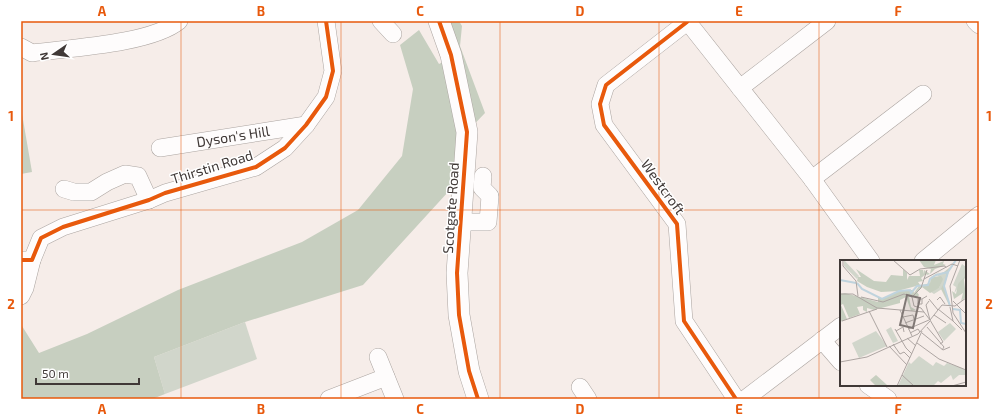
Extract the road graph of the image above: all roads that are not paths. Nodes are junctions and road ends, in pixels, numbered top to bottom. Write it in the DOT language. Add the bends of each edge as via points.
graph roads {
  1 [pos="179,21"];
  2 [pos="326,21"];
  3 [pos="381,21"];
  4 [pos="439,21"];
  5 [pos="827,21"];
  6 [pos="975,21"];
  7 [pos="687,22"];
  8 [pos="979,25"];
  9 [pos="393,34"];
  10 [pos="21,48"];
  11 [pos="740,88"];
  12 [pos="923,94"];
  13 [pos="306,125"];
  14 [pos="160,148"];
  15 [pos="483,176"];
  16 [pos="812,179"];
  17 [pos="64,189"];
  18 [pos="149,200"];
  19 [pos="979,215"];
  20 [pos="462,222"];
  21 [pos="26,260"];
  22 [pos="870,260"];
  23 [pos="924,260"];
  24 [pos="21,296"];
  25 [pos="840,327"];
  26 [pos="822,340"];
  27 [pos="378,357"];
  28 [pos="840,361"];
  29 [pos="386,377"];
  30 [pos="329,399"];
  31 [pos="395,399"];
  32 [pos="478,399"];
  33 [pos="736,399"];
  34 [pos="745,399"];
  1 -- 10 [label="street" via="144,38 32,53"];
  2 -- 13 [label="street, Thirstin Road" via="333,71 326,96"];
  3 -- 9 [label="street"];
  4 -- 20 [label="street, Scotgate Road" via="451,55 468,132"];
  5 -- 11 [label="street"];
  6 -- 8 [label="street"];
  7 -- 11 [label="street, Westcroft"];
  7 -- 33 [label="street, Westcroft" via="606,85 600,104 604,125 677,224 684,322"];
  11 -- 16 [label="street, Westcroft"];
  12 -- 16 [label="street"];
  13 -- 14 [label="street, Dyson's Hill"];
  13 -- 18 [label="street, Thirstin Road" via="285,148 256,167"];
  15 -- 20 [label="street" via="482,188 490,196 488,222"];
  16 -- 22 [label="street, Westcroft"];
  17 -- 18 [label="street" via="92,192 125,174 138,176"];
  18 -- 21 [label="street, Thirstin Road" via="63,227 41,238"];
  19 -- 23 [label="street"];
  20 -- 32 [label="street, Scotgate Road" via="457,273 459,314 469,371"];
  21 -- 24 [label="street, Thirstin Road" via="25,288"];
  25 -- 26 [label="street"];
  26 -- 28 [label="street"];
  26 -- 34 [label="street"];
  27 -- 29 [label="street"];
  29 -- 30 [label="street"];
  29 -- 31 [label="street"];
}
